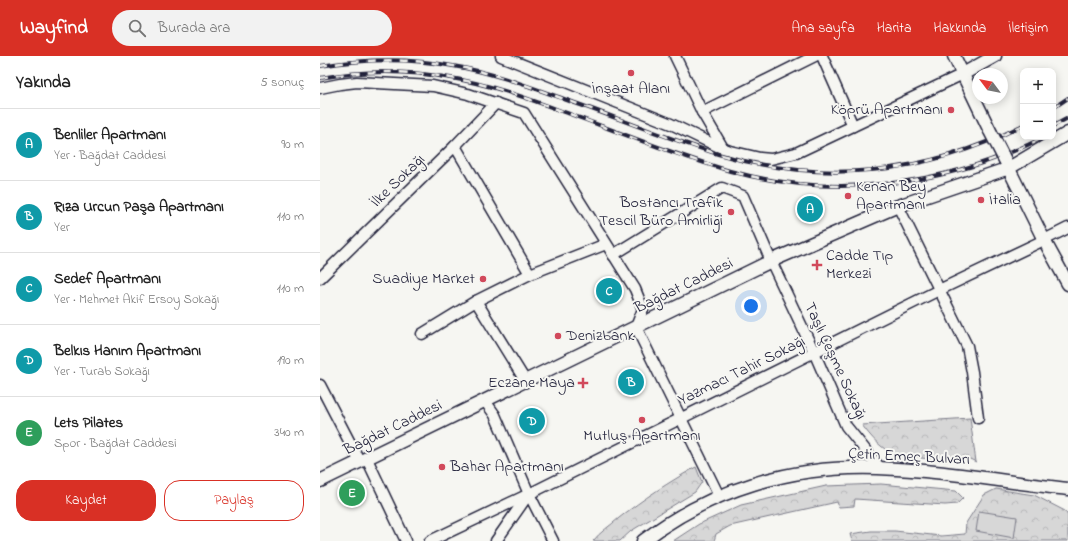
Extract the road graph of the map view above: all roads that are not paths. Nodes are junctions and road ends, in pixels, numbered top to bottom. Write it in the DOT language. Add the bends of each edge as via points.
graph roads {
  1 [pos="501,56"];
  2 [pos="675,56"];
  3 [pos="815,56"];
  4 [pos="822,56"];
  5 [pos="954,56"];
  6 [pos="995,56"];
  7 [pos="963,74"];
  8 [pos="320,88"];
  9 [pos="496,103"];
  10 [pos="702,112"];
  11 [pos="852,126"];
  12 [pos="1068,132"];
  13 [pos="455,146"];
  14 [pos="723,148"];
  15 [pos="1007,165"];
  16 [pos="898,206"];
  17 [pos="1068,228"];
  18 [pos="1044,240"];
  19 [pos="606,244"];
  20 [pos="613,254"];
  21 [pos="771,261"];
  22 [pos="530,274"];
  23 [pos="320,278"];
  24 [pos="1068,284"];
  25 [pos="939,290"];
  26 [pos="476,301"];
  27 [pos="636,327"];
  28 [pos="422,334"];
  29 [pos="814,352"];
  30 [pos="526,382"];
  31 [pos="321,389"];
  32 [pos="485,401"];
  33 [pos="680,418"];
  34 [pos="978,418"];
  35 [pos="364,461"];
  36 [pos="880,468"];
  37 [pos="320,481"];
  38 [pos="1068,489"];
  39 [pos="529,494"];
  40 [pos="719,496"];
  41 [pos="406,541"];
  42 [pos="430,541"];
  43 [pos="496,541"];
  44 [pos="553,541"];
  45 [pos="643,541"];
  1 -- 14 [label="street" via="671,124"];
  2 -- 10 [label="street"];
  3 -- 10 [label="street"];
  4 -- 11 [label="street"];
  5 -- 7 [label="main road"];
  6 -- 7 [label="main road"];
  7 -- 11 [label="street"];
  7 -- 15 [label="main road, bridge"];
  8 -- 9 [label="street" via="353,83 422,85 452,90"];
  9 -- 13 [label="street, İlke Sokağı"];
  9 -- 19 [label="street" via="524,113"];
  10 -- 14 [label="street"];
  11 -- 14 [label="street" via="796,153 771,159"];
  12 -- 15 [label="main road, Bağdat Caddesi"];
  13 -- 22 [label="street"];
  13 -- 23 [label="street, İlke Sokağı"];
  15 -- 16 [label="main road, Bağdat Caddesi"];
  15 -- 18 [label="main road"];
  16 -- 21 [label="main road, Bağdat Caddesi"];
  16 -- 25 [label="street"];
  17 -- 18 [label="street, Yazmacı Tahir Sokağı"];
  18 -- 24 [label="main road"];
  18 -- 25 [label="street, Yazmacı Tahir Sokağı"];
  19 -- 20 [label="street"];
  19 -- 22 [label="street"];
  20 -- 21 [label="street, Taşlı Çeşme Sokağı" via="722,188 743,196"];
  20 -- 27 [label="street" via="635,289 643,309"];
  21 -- 27 [label="main road, Bağdat Caddesi"];
  21 -- 29 [label="street, Taşlı Çeşme Sokağı"];
  22 -- 26 [label="street"];
  25 -- 29 [label="street, Yazmacı Tahir Sokağı"];
  25 -- 34 [label="street" via="967,346"];
  26 -- 28 [label="street"];
  26 -- 30 [label="street"];
  27 -- 30 [label="main road, Bağdat Caddesi"];
  27 -- 33 [label="street"];
  29 -- 33 [label="street, Yazmacı Tahir Sokağı"];
  29 -- 36 [label="street, Taşlı Çeşme Sokağı" via="846,426"];
  30 -- 32 [label="main road, Bağdat Caddesi"];
  31 -- 35 [label="street"];
  32 -- 35 [label="main road, Bağdat Caddesi"];
  32 -- 39 [label="street" via="495,415"];
  33 -- 39 [label="street, Yazmacı Tahir Sokağı"];
  33 -- 40 [label="street"];
  35 -- 37 [label="main road, Bağdat Caddesi"];
  35 -- 41 [label="street"];
  36 -- 38 [label="main road, Çetin Emeç Bulvarı"];
  36 -- 40 [label="main road, Çetin Emeç Bulvarı" via="832,469 784,475"];
  39 -- 42 [label="street, Yazmacı Tahir Sokağı"];
  39 -- 43 [label="street"];
  39 -- 44 [label="street"];
  40 -- 45 [label="main road, Çetin Emeç Bulvarı"];
}
